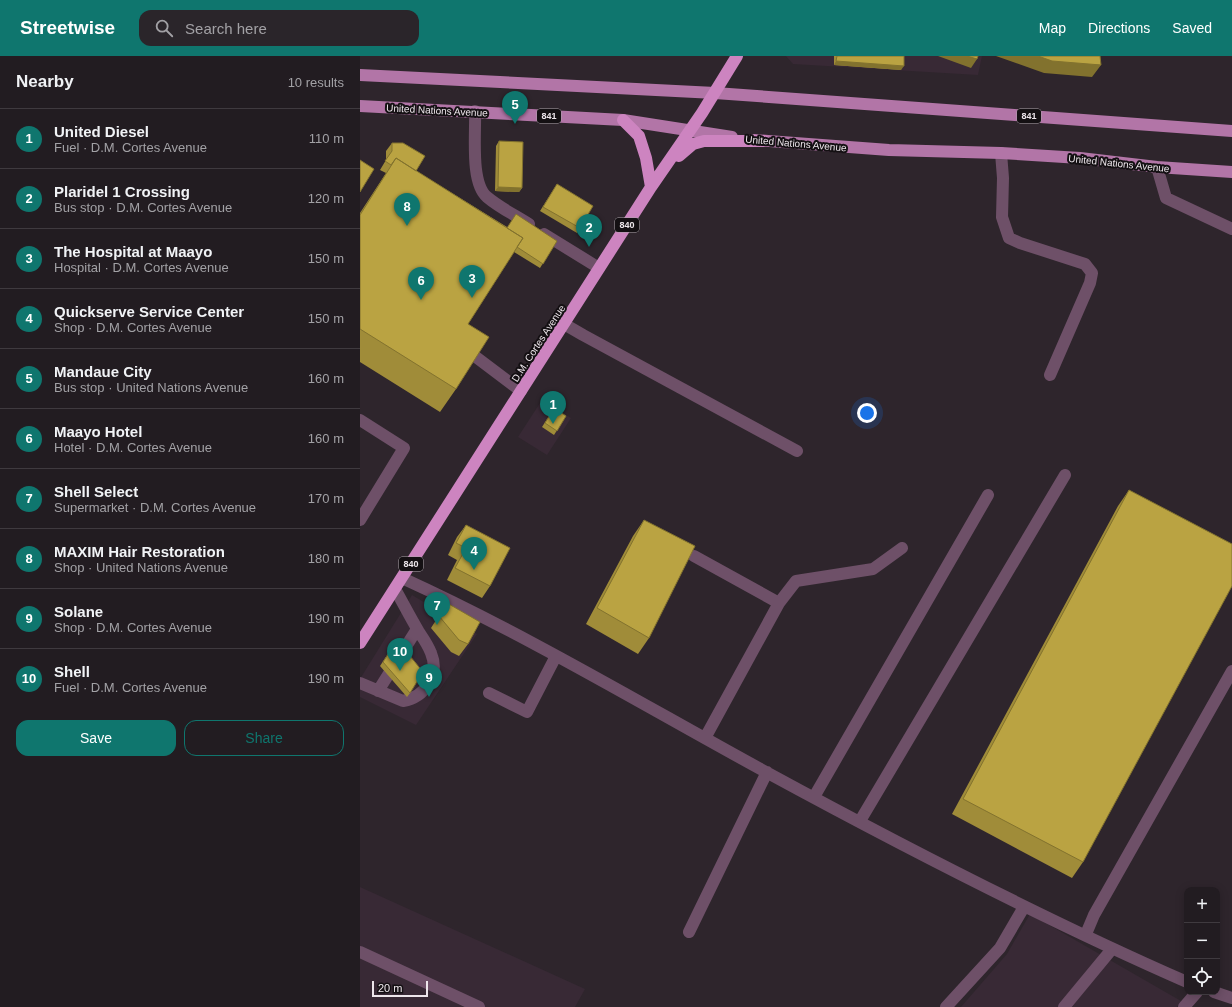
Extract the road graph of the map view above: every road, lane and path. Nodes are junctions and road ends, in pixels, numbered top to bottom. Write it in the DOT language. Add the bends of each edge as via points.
graph roads {
  1 [pos="736,56"];
  2 [pos="360,75"];
  3 [pos="715,93"];
  4 [pos="360,106"];
  5 [pos="475,111"];
  6 [pos="623,120"];
  7 [pos="691,131"];
  8 [pos="1232,131"];
  9 [pos="764,141"];
  10 [pos="1001,153"];
  11 [pos="1157,167"];
  12 [pos="1232,172"];
  13 [pos="651,187"];
  14 [pos="1232,229"];
  15 [pos="599,268"];
  16 [pos="564,324"];
  17 [pos="455,342"];
  18 [pos="1050,375"];
  19 [pos="521,391"];
  20 [pos="360,420"];
  21 [pos="797,451"];
  22 [pos="1065,475"];
  23 [pos="988,496"];
  24 [pos="360,520"];
  25 [pos="902,548"];
  26 [pos="694,556"];
  27 [pos="402,578"];
  28 [pos="395,589"];
  29 [pos="778,603"];
  30 [pos="417,629"];
  31 [pos="360,643"];
  32 [pos="556,656"];
  33 [pos="1232,671"];
  34 [pos="360,684"];
  35 [pos="378,691"];
  36 [pos="489,693"];
  37 [pos="705,738"];
  38 [pos="767,772"];
  39 [pos="814,797"];
  40 [pos="860,821"];
  41 [pos="1024,908"];
  42 [pos="689,932"];
  43 [pos="1086,934"];
  44 [pos="1112,949"];
  45 [pos="360,952"];
  46 [pos="1184,981"];
  47 [pos="1220,994"];
  48 [pos="1194,995"];
  49 [pos="1232,998"];
  50 [pos="479,1007"];
  51 [pos="946,1007"];
  52 [pos="1064,1007"];
  53 [pos="1184,1007"];
  1 -- 3 [label="highway, D.M. Cortes Avenue / 840"];
  2 -- 3 [label="main road, 841"];
  3 -- 7 [label="highway, D.M. Cortes Avenue / 840"];
  3 -- 8 [label="main road, 841"];
  4 -- 5 [label="main road, United Nations Avenue / 841"];
  5 -- 6 [label="main road, United Nations Avenue / 841"];
  5 -- 15 [label="street" via="477,179 487,197"];
  6 -- 7 [label="main road, United Nations Avenue / 841"];
  6 -- 13 [label="highway" via="639,136"];
  7 -- 9 [label="main road, United Nations Avenue / 841"];
  7 -- 13 [label="highway, D.M. Cortes Avenue / 840"];
  9 -- 10 [label="main road, United Nations Avenue / 841" via="889,150"];
  9 -- 13 [label="highway" via="704,141 693,144"];
  10 -- 11 [label="main road, United Nations Avenue / 841" via="1080,158"];
  10 -- 18 [label="street" via="1002,217 1009,238 1020,244 1086,264 1092,273 1090,284"];
  11 -- 12 [label="main road, United Nations Avenue / 841"];
  11 -- 14 [label="street" via="1166,198"];
  13 -- 15 [label="highway, D.M. Cortes Avenue / 840"];
  15 -- 16 [label="highway, D.M. Cortes Avenue / 840"];
  16 -- 19 [label="highway, D.M. Cortes Avenue / 840"];
  16 -- 21 [label="street"];
  17 -- 19 [label="street"];
  19 -- 27 [label="highway, D.M. Cortes Avenue / 840"];
  20 -- 24 [label="street" via="404,448"];
  22 -- 40 [label="street"];
  23 -- 39 [label="street"];
  25 -- 29 [label="street" via="873,569 796,581"];
  26 -- 29 [label="street"];
  27 -- 28 [label="highway, D.M. Cortes Avenue / 840"];
  27 -- 32 [label="street"];
  28 -- 30 [label="street"];
  28 -- 31 [label="highway, D.M. Cortes Avenue / 840"];
  29 -- 37 [label="street"];
  30 -- 35 [label="street"];
  30 -- 35 [label="street" via="432,653 434,670 428,686 416,697 403,701"];
  32 -- 36 [label="street" via="527,712"];
  32 -- 37 [label="street"];
  33 -- 43 [label="street" via="1094,915"];
  34 -- 35 [label="street"];
  37 -- 38 [label="street"];
  38 -- 39 [label="street"];
  38 -- 42 [label="street"];
  39 -- 40 [label="street"];
  40 -- 41 [label="street"];
  41 -- 43 [label="street"];
  41 -- 51 [label="street" via="1000,948"];
  43 -- 44 [label="street"];
  44 -- 46 [label="street"];
  44 -- 52 [label="street"];
  45 -- 50 [label="street"];
  47 -- 49 [label="street"];
  48 -- 53 [label="street"];
}
